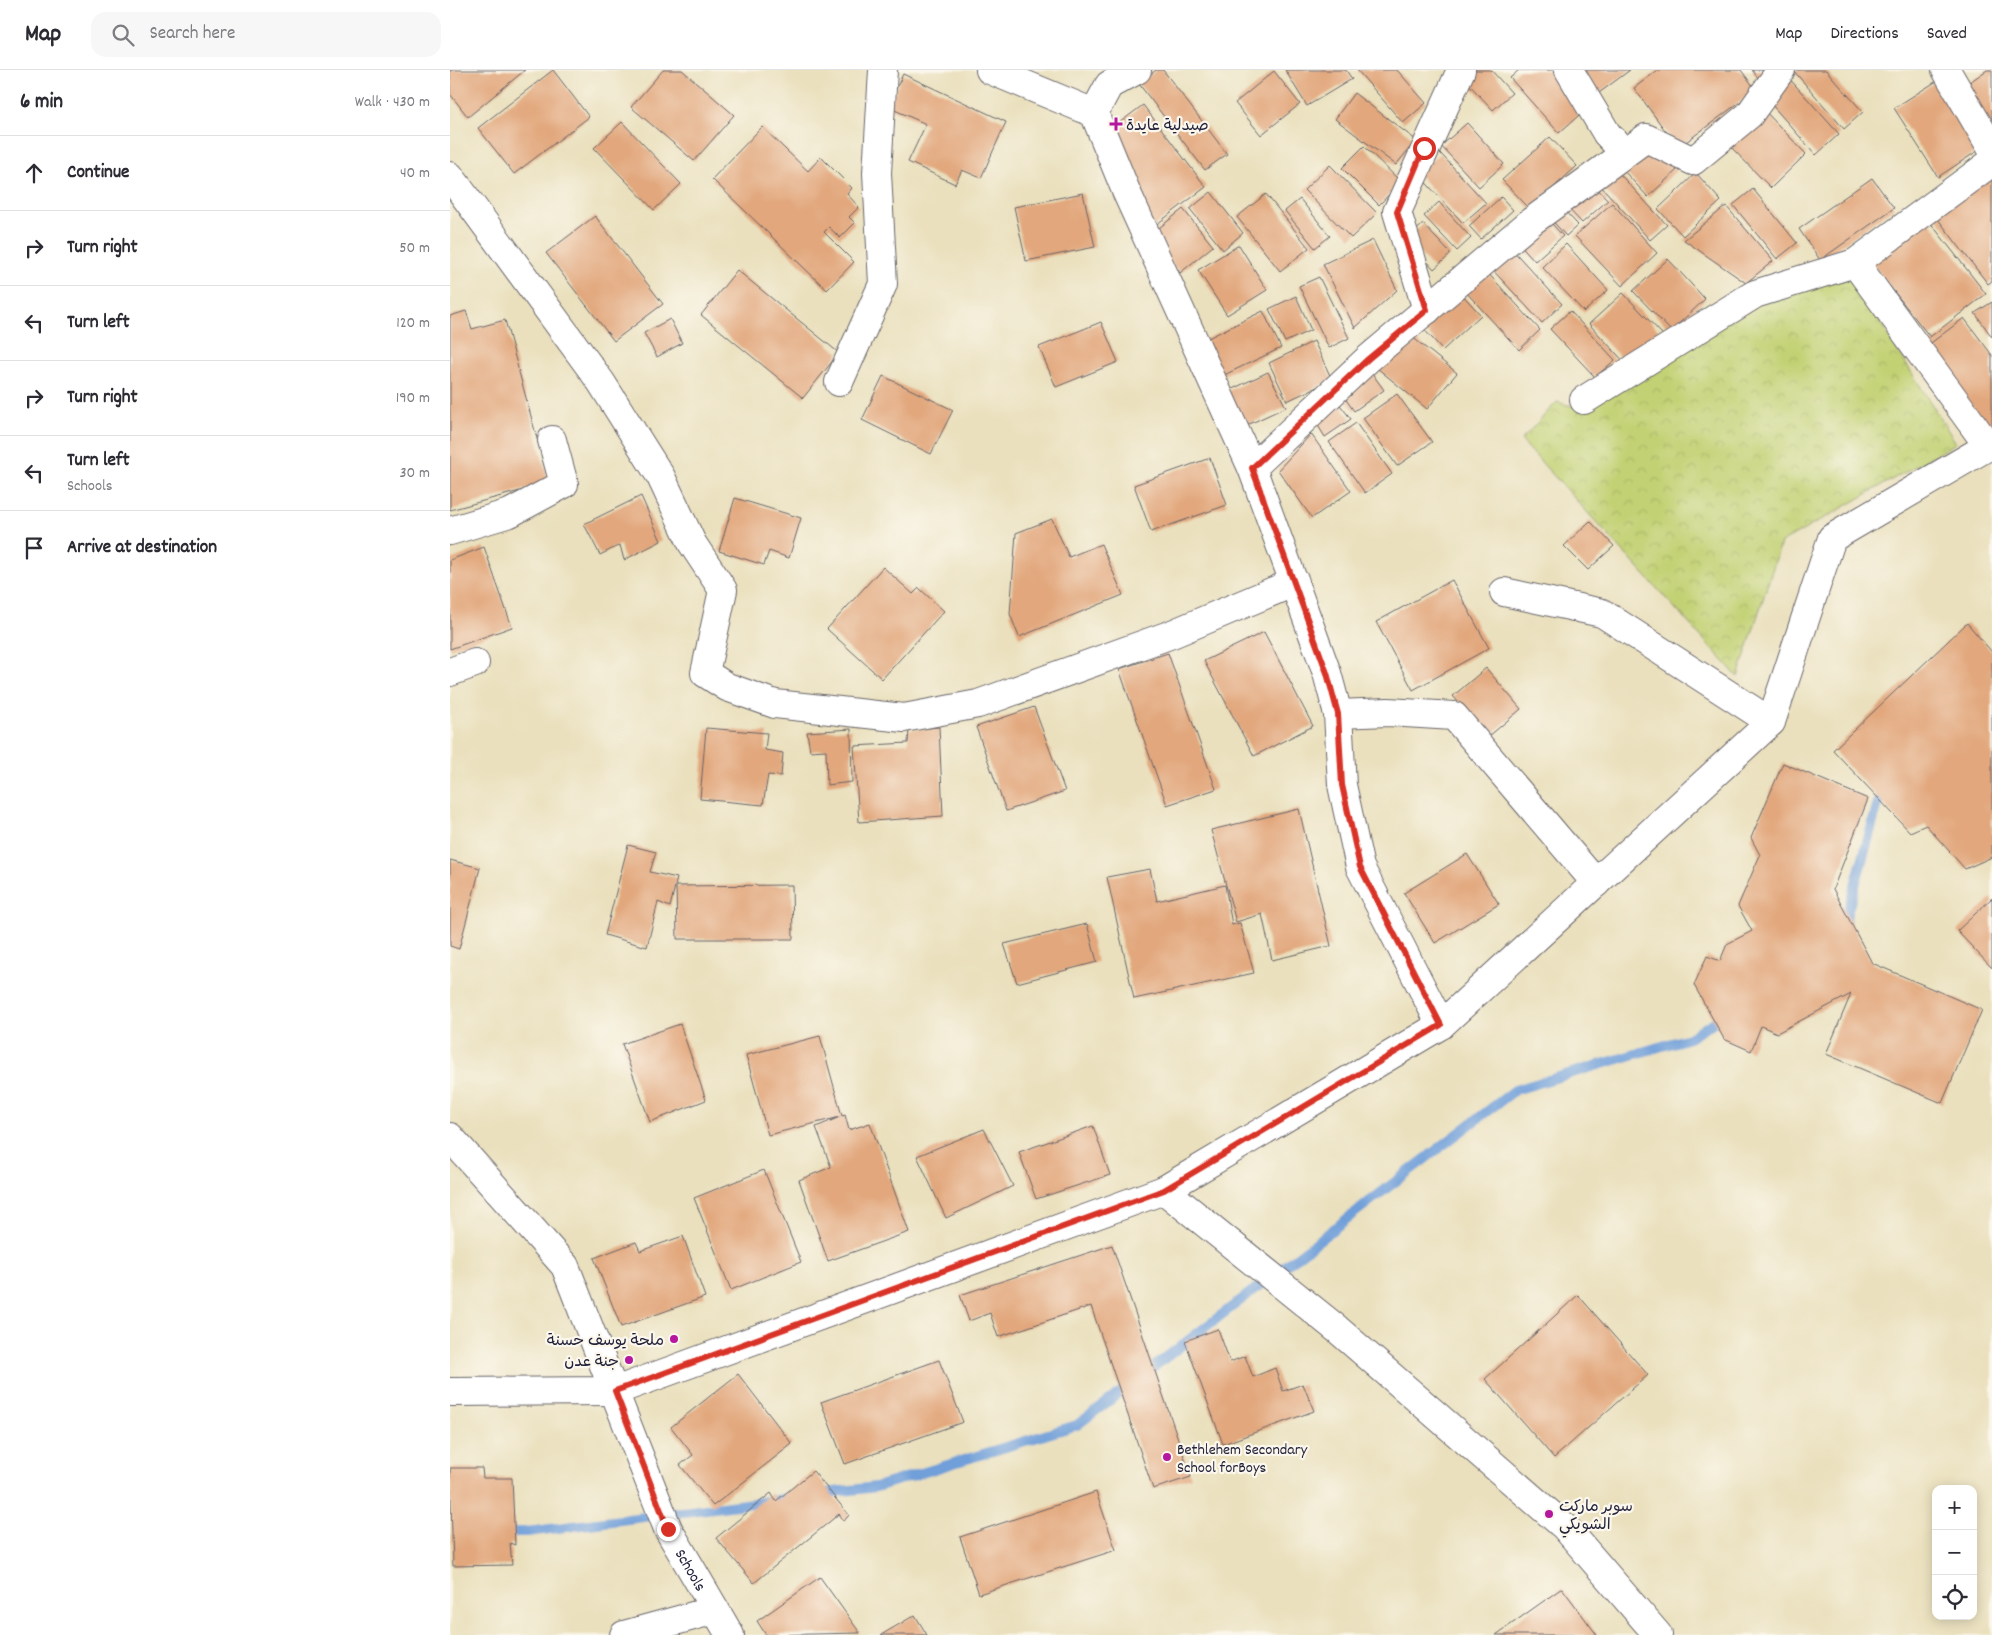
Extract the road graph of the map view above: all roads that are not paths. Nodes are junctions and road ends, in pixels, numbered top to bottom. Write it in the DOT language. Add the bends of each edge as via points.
graph roads {
  1 [pos="883,70"];
  2 [pos="990,70"];
  3 [pos="1137,70"];
  4 [pos="1461,70"];
  5 [pos="1569,70"];
  6 [pos="1782,70"];
  7 [pos="1946,70"];
  8 [pos="1108,78"];
  9 [pos="1094,113"];
  10 [pos="1992,149"];
  11 [pos="1624,152"];
  12 [pos="1992,162"];
  13 [pos="450,176"];
  14 [pos="1854,263"];
  15 [pos="1427,310"];
  16 [pos="839,382"];
  17 [pos="1584,400"];
  18 [pos="552,440"];
  19 [pos="1990,445"];
  20 [pos="1252,468"];
  21 [pos="450,531"];
  22 [pos="1295,582"];
  23 [pos="1504,592"];
  24 [pos="1338,714"];
  25 [pos="1771,722"];
  26 [pos="1596,883"];
  27 [pos="1441,1025"];
  28 [pos="450,1137"];
  29 [pos="1164,1190"];
  30 [pos="615,1391"];
  31 [pos="450,1392"];
  32 [pos="715,1610"];
  33 [pos="624,1635"];
  34 [pos="730,1635"];
  35 [pos="1658,1635"];
  1 -- 16 [label="street" via="878,173 883,284"];
  2 -- 9 [label="street"];
  3 -- 8 [label="street"];
  4 -- 15 [label="street" via="1397,212"];
  5 -- 11 [label="street" via="1607,134"];
  6 -- 11 [label="street" via="1749,115 1693,161 1646,138"];
  7 -- 10 [label="street"];
  8 -- 9 [label="street"];
  9 -- 20 [label="street"];
  11 -- 15 [label="street" via="1532,221"];
  12 -- 14 [label="street"];
  13 -- 22 [label="street" via="601,382 661,477 692,544 723,590 705,673 727,687 775,704 904,718 960,708 1172,634"];
  14 -- 17 [label="street" via="1754,294"];
  14 -- 19 [label="street"];
  15 -- 20 [label="street" via="1368,359"];
  18 -- 21 [label="street" via="564,484 510,513"];
  19 -- 25 [label="street" via="1832,538"];
  20 -- 22 [label="street"];
  22 -- 24 [label="street"];
  23 -- 25 [label="street" via="1602,613"];
  24 -- 26 [label="street" via="1388,712 1454,716"];
  24 -- 27 [label="street" via="1342,785 1360,867"];
  25 -- 26 [label="street"];
  26 -- 27 [label="street"];
  27 -- 29 [label="street"];
  28 -- 30 [label="street, Schools" via="565,1266"];
  29 -- 30 [label="street"];
  29 -- 35 [label="street" via="1337,1329 1565,1527"];
  30 -- 31 [label="street"];
  30 -- 32 [label="street, Schools" via="668,1529"];
  32 -- 33 [label="street"];
  32 -- 34 [label="street, Schools"];
}
